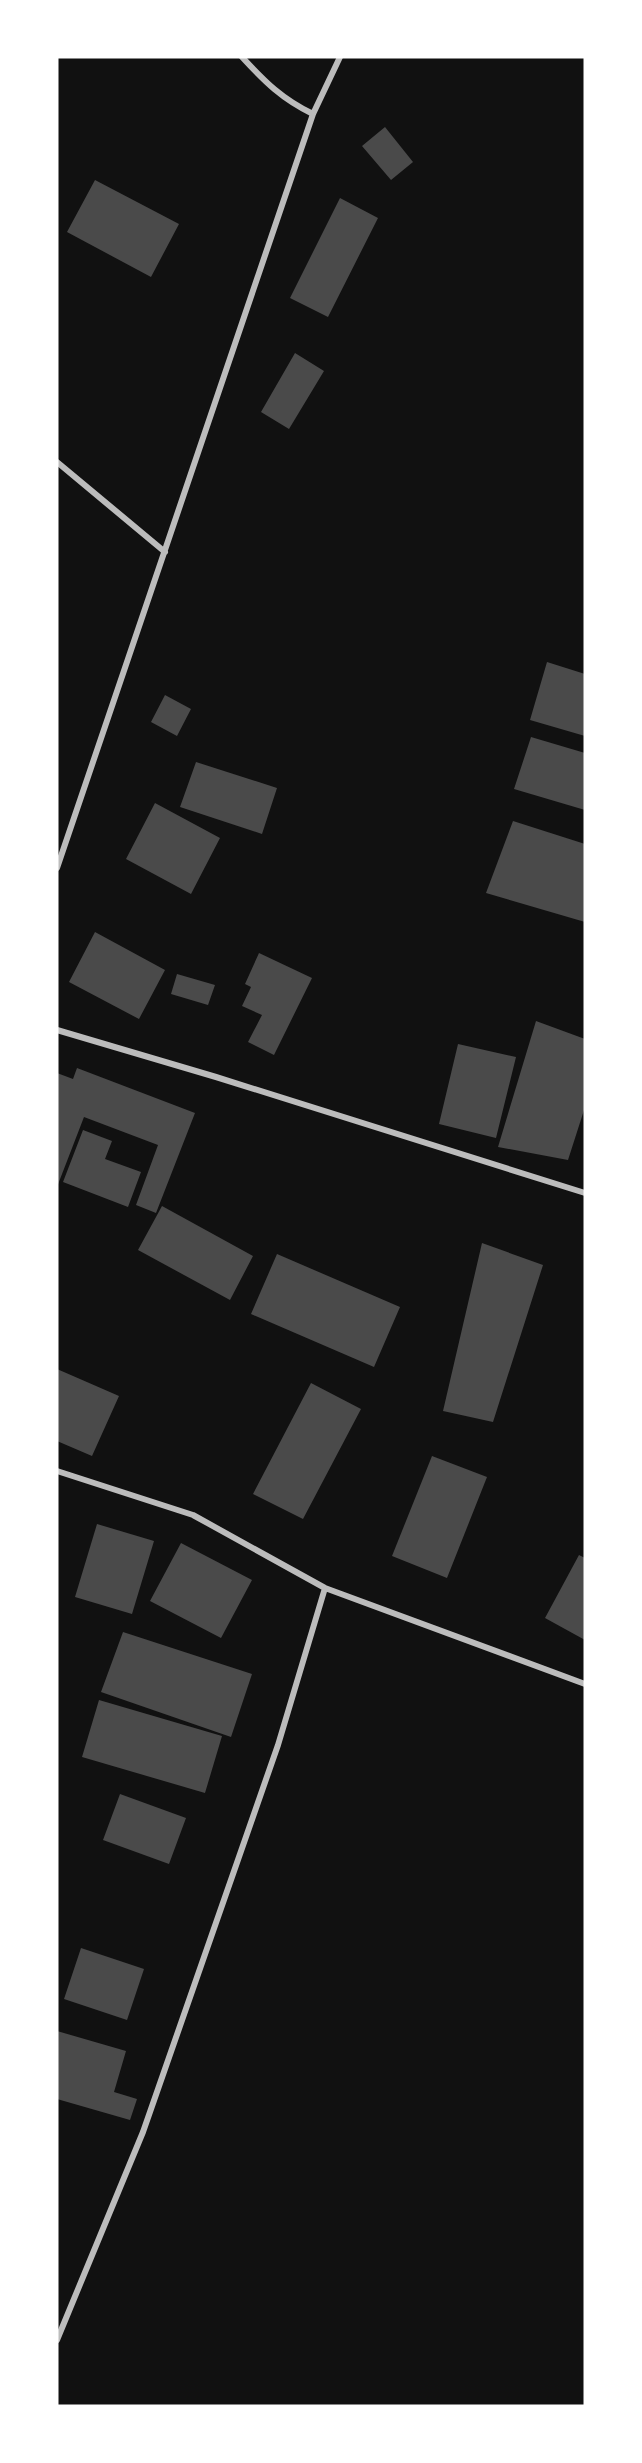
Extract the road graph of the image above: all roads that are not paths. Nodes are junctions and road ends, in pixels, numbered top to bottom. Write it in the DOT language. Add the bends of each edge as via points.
graph roads {
  1 [pos="242,57"];
  2 [pos="340,57"];
  3 [pos="312,114"];
  4 [pos="57,462"];
  5 [pos="165,552"];
  6 [pos="57,868"];
  7 [pos="57,1030"];
  8 [pos="585,1193"];
  9 [pos="57,1471"];
  10 [pos="325,1588"];
  11 [pos="585,1684"];
  12 [pos="57,2340"];
  1 -- 3 [label="street" via="274,91"];
  2 -- 3 [label="street"];
  3 -- 5 [label="street"];
  4 -- 5 [label="street"];
  5 -- 6 [label="street"];
  7 -- 8 [label="street"];
  9 -- 10 [label="street" via="194,1515"];
  10 -- 11 [label="street"];
  10 -- 12 [label="street" via="278,1745 147,2121"];
}
